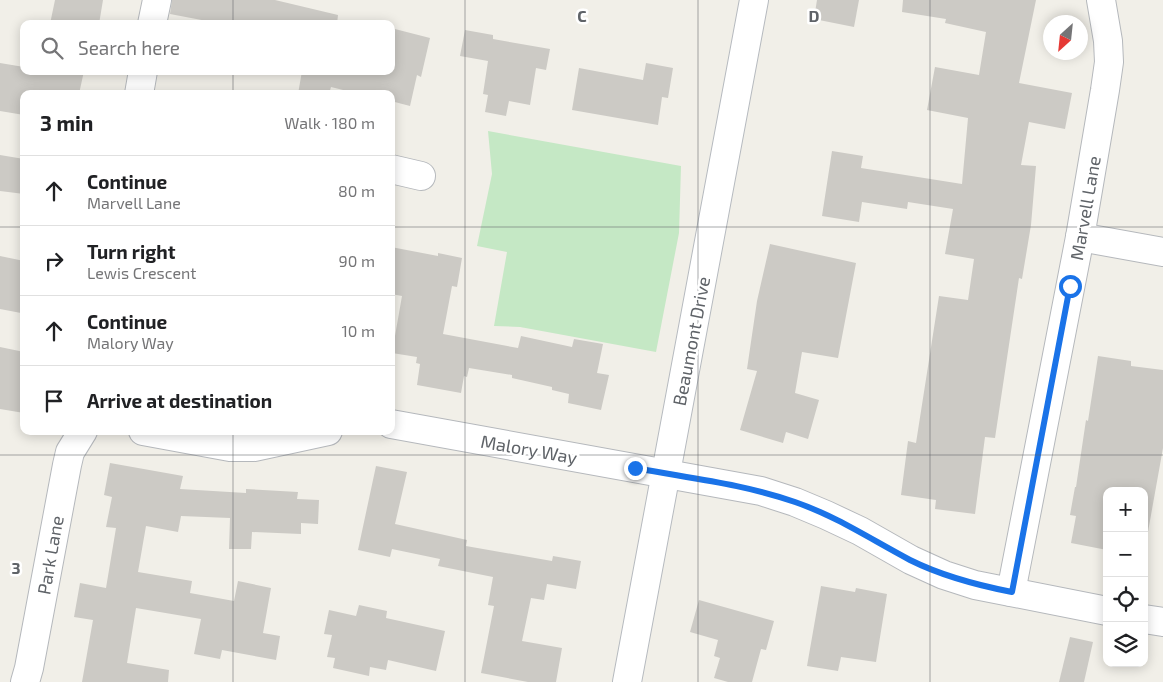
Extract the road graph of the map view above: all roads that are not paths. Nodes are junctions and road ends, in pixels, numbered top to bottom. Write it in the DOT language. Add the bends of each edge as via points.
graph roads {
  1 [pos="157,0"];
  2 [pos="754,0"];
  3 [pos="1101,0"];
  4 [pos="153,20"];
  5 [pos="142,75"];
  6 [pos="140,90"];
  7 [pos="395,170"];
  8 [pos="421,176"];
  9 [pos="1080,237"];
  10 [pos="1163,252"];
  11 [pos="395,425"];
  12 [pos="81,435"];
  13 [pos="165,435"];
  14 [pos="310,435"];
  15 [pos="666,474"];
  16 [pos="1012,592"];
  17 [pos="1103,610"];
  18 [pos="1148,620"];
  19 [pos="1163,622"];
  20 [pos="25,682"];
  21 [pos="627,682"];
  1 -- 4 [label="street"];
  2 -- 15 [label="street, Beaumont Drive"];
  3 -- 9 [label="street, Marvell Lane" via="1109,62"];
  5 -- 6 [label="street"];
  7 -- 8 [label="street"];
  9 -- 10 [label="street"];
  9 -- 16 [label="street, Marvell Lane"];
  11 -- 15 [label="street, Malory Way"];
  12 -- 20 [label="street, Park Lane" via="70,452 67,465"];
  13 -- 14 [label="street" via="230,447 254,447"];
  15 -- 16 [label="street, Malory Way" via="762,492 795,502 860,531 944,575"];
  15 -- 21 [label="street, Beaumont Drive"];
  16 -- 17 [label="street, Malory Way"];
  18 -- 19 [label="street"];
}
